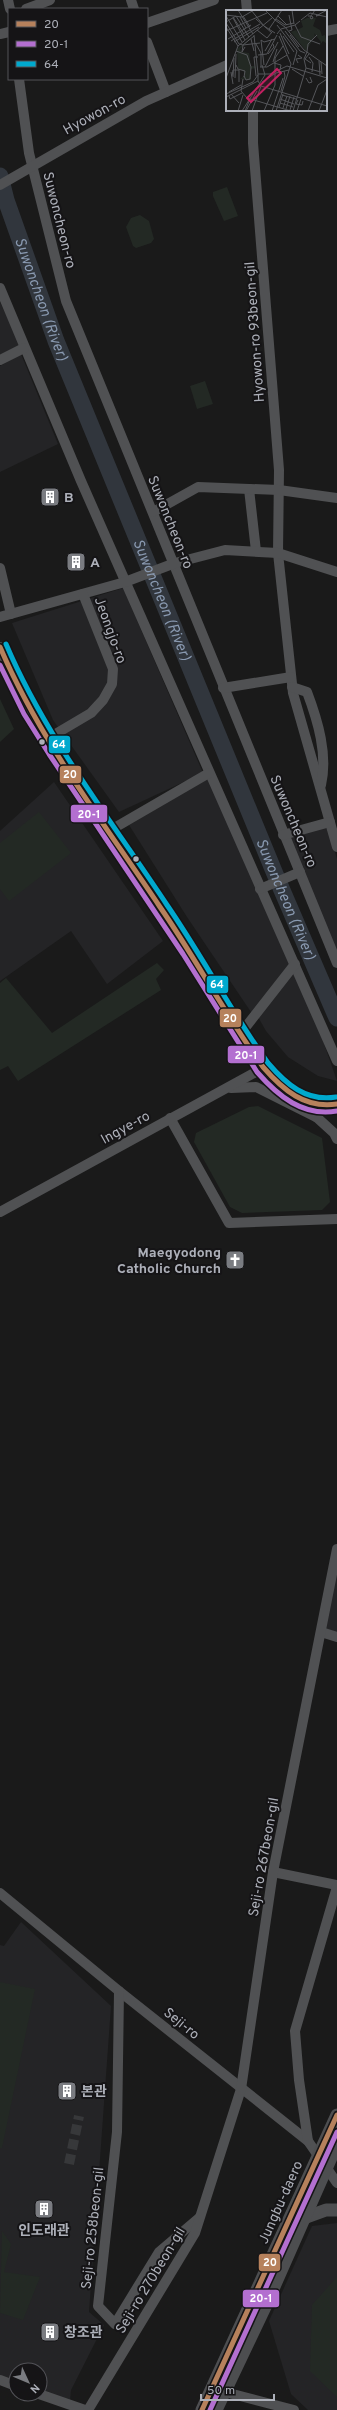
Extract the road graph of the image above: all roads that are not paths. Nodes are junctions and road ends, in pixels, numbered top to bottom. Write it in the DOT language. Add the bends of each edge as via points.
graph roads {
  1 [pos="50,0"];
  2 [pos="214,0"];
  3 [pos="246,0"];
  4 [pos="29,8"];
  5 [pos="247,10"];
  6 [pos="148,23"];
  7 [pos="337,29"];
  8 [pos="327,31"];
  9 [pos="148,45"];
  10 [pos="226,65"];
  11 [pos="19,80"];
  12 [pos="166,92"];
  13 [pos="253,111"];
  14 [pos="28,168"];
  15 [pos="0,185"];
  16 [pos="0,288"];
  17 [pos="24,348"];
  18 [pos="0,360"];
  19 [pos="249,489"];
  20 [pos="279,490"];
  21 [pos="337,498"];
  22 [pos="153,512"];
  23 [pos="256,551"];
  24 [pos="278,553"];
  25 [pos="170,565"];
  26 [pos="0,568"];
  27 [pos="337,572"];
  28 [pos="129,580"];
  29 [pos="83,594"];
  30 [pos="11,614"];
  31 [pos="0,617"];
  32 [pos="0,647"];
  33 [pos="292,682"];
  34 [pos="223,688"];
  35 [pos="47,739"];
  36 [pos="209,773"];
  37 [pos="320,787"];
  38 [pos="326,809"];
  39 [pos="337,813"];
  40 [pos="330,822"];
  41 [pos="109,831"];
  42 [pos="283,835"];
  43 [pos="337,847"];
  44 [pos="300,872"];
  45 [pos="260,889"];
  46 [pos="337,963"];
  47 [pos="295,964"];
  48 [pos="241,1033"];
  49 [pos="337,1060"];
  50 [pos="263,1068"];
  51 [pos="229,1087"];
  52 [pos="296,1097"];
  53 [pos="337,1104"];
  54 [pos="316,1117"];
  55 [pos="170,1118"];
  56 [pos="337,1138"];
  57 [pos="0,1212"];
  58 [pos="337,1219"];
  59 [pos="337,1549"];
  60 [pos="321,1632"];
  61 [pos="337,1637"];
  62 [pos="273,1872"];
  63 [pos="337,1886"];
  64 [pos="0,1894"];
  65 [pos="119,1991"];
  66 [pos="241,2088"];
  67 [pos="337,2115"];
  68 [pos="308,2141"];
  69 [pos="337,2147"];
  70 [pos="318,2157"];
  71 [pos="328,2168"];
  72 [pos="337,2183"];
  73 [pos="337,2210"];
  74 [pos="199,2218"];
  75 [pos="304,2218"];
  76 [pos="225,2392"];
  77 [pos="48,2397"];
  78 [pos="270,2407"];
  79 [pos="87,2410"];
  80 [pos="202,2410"];
  81 [pos="216,2410"];
  82 [pos="294,2410"];
  1 -- 4 [label="street"];
  2 -- 6 [label="street"];
  3 -- 5 [label="street"];
  7 -- 8 [label="street"];
  9 -- 12 [label="street"];
  10 -- 12 [label="street, Hyowon-ro"];
  11 -- 14 [label="street, Suwoncheon-ro"];
  12 -- 14 [label="street, Hyowon-ro"];
  13 -- 20 [label="street, Hyowon-ro 93beon-gil" via="253,144 269,329"];
  14 -- 15 [label="street, Hyowon-ro"];
  14 -- 22 [label="street, Suwoncheon-ro" via="66,301"];
  16 -- 17 [label="street"];
  17 -- 18 [label="street"];
  17 -- 28 [label="street"];
  19 -- 20 [label="street"];
  19 -- 22 [label="street" via="198,488"];
  19 -- 23 [label="street"];
  20 -- 21 [label="street"];
  20 -- 24 [label="street, Hyowon-ro 93beon-gil"];
  22 -- 25 [label="street, Suwoncheon-ro"];
  23 -- 24 [label="street"];
  23 -- 25 [label="street" via="225,550"];
  24 -- 27 [label="street"];
  24 -- 33 [label="street, Hyowon-ro 93beon-gil"];
  25 -- 28 [label="street"];
  25 -- 34 [label="street, Suwoncheon-ro"];
  26 -- 30 [label="street"];
  28 -- 29 [label="street"];
  28 -- 36 [label="street"];
  29 -- 30 [label="street"];
  29 -- 35 [label="street, Jeongjo-ro" via="113,669 112,684 103,700 91,713"];
  30 -- 31 [label="street"];
  32 -- 35 [label="street" via="18,690"];
  33 -- 34 [label="street"];
  33 -- 37 [label="street, Hyowon-ro 93beon-gil"];
  33 -- 37 [label="street" via="307,692 315,713 325,769"];
  34 -- 42 [label="street, Suwoncheon-ro"];
  35 -- 41 [label="street"];
  36 -- 41 [label="street"];
  36 -- 45 [label="street"];
  37 -- 38 [label="street, Hyowon-ro 93beon-gil"];
  38 -- 39 [label="street"];
  38 -- 40 [label="street, Hyowon-ro 93beon-gil"];
  40 -- 42 [label="street"];
  40 -- 43 [label="street, Hyowon-ro 93beon-gil"];
  41 -- 48 [label="street"];
  42 -- 44 [label="street, Suwoncheon-ro"];
  44 -- 45 [label="street"];
  44 -- 46 [label="street, Suwoncheon-ro"];
  45 -- 47 [label="street"];
  47 -- 48 [label="street"];
  47 -- 49 [label="street"];
  48 -- 50 [label="street"];
  50 -- 51 [label="street, Ingye-ro"];
  50 -- 52 [label="street" via="285,1091"];
  51 -- 54 [label="street" via="256,1087"];
  51 -- 55 [label="street, Ingye-ro"];
  52 -- 53 [label="street" via="314,1104"];
  52 -- 54 [label="street"];
  54 -- 56 [label="street"];
  55 -- 57 [label="street, Ingye-ro"];
  55 -- 58 [label="street" via="229,1222"];
  59 -- 60 [label="street, Seji-ro 267beon-gil"];
  60 -- 61 [label="street"];
  60 -- 62 [label="street, Seji-ro 267beon-gil"];
  62 -- 63 [label="street"];
  62 -- 66 [label="street, Seji-ro 267beon-gil"];
  63 -- 68 [label="street" via="295,2031"];
  64 -- 65 [label="street, Seji-ro"];
  65 -- 66 [label="street, Seji-ro"];
  65 -- 74 [label="street, Seji-ro 258beon-gil" via="117,2132 98,2306 115,2324 159,2252"];
  66 -- 68 [label="street, Seji-ro"];
  66 -- 74 [label="street, Seji-ro 270beon-gil"];
  67 -- 70 [label="main road, Jungbu-daero"];
  68 -- 70 [label="street, Seji-ro"];
  69 -- 71 [label="main road, Jungbu-daero"];
  70 -- 71 [label="street, Seji-ro"];
  70 -- 80 [label="main road, Jungbu-daero"];
  71 -- 72 [label="street, Seji-ro"];
  71 -- 75 [label="main road, Jungbu-daero"];
  73 -- 75 [label="main road" via="326,2210"];
  74 -- 79 [label="street, Seji-ro 270beon-gil" via="195,2233"];
  75 -- 76 [label="main road, Jungbu-daero"];
  76 -- 78 [label="street"];
  76 -- 81 [label="main road, Jungbu-daero"];
  77 -- 79 [label="street"];
  78 -- 82 [label="street"];
}
